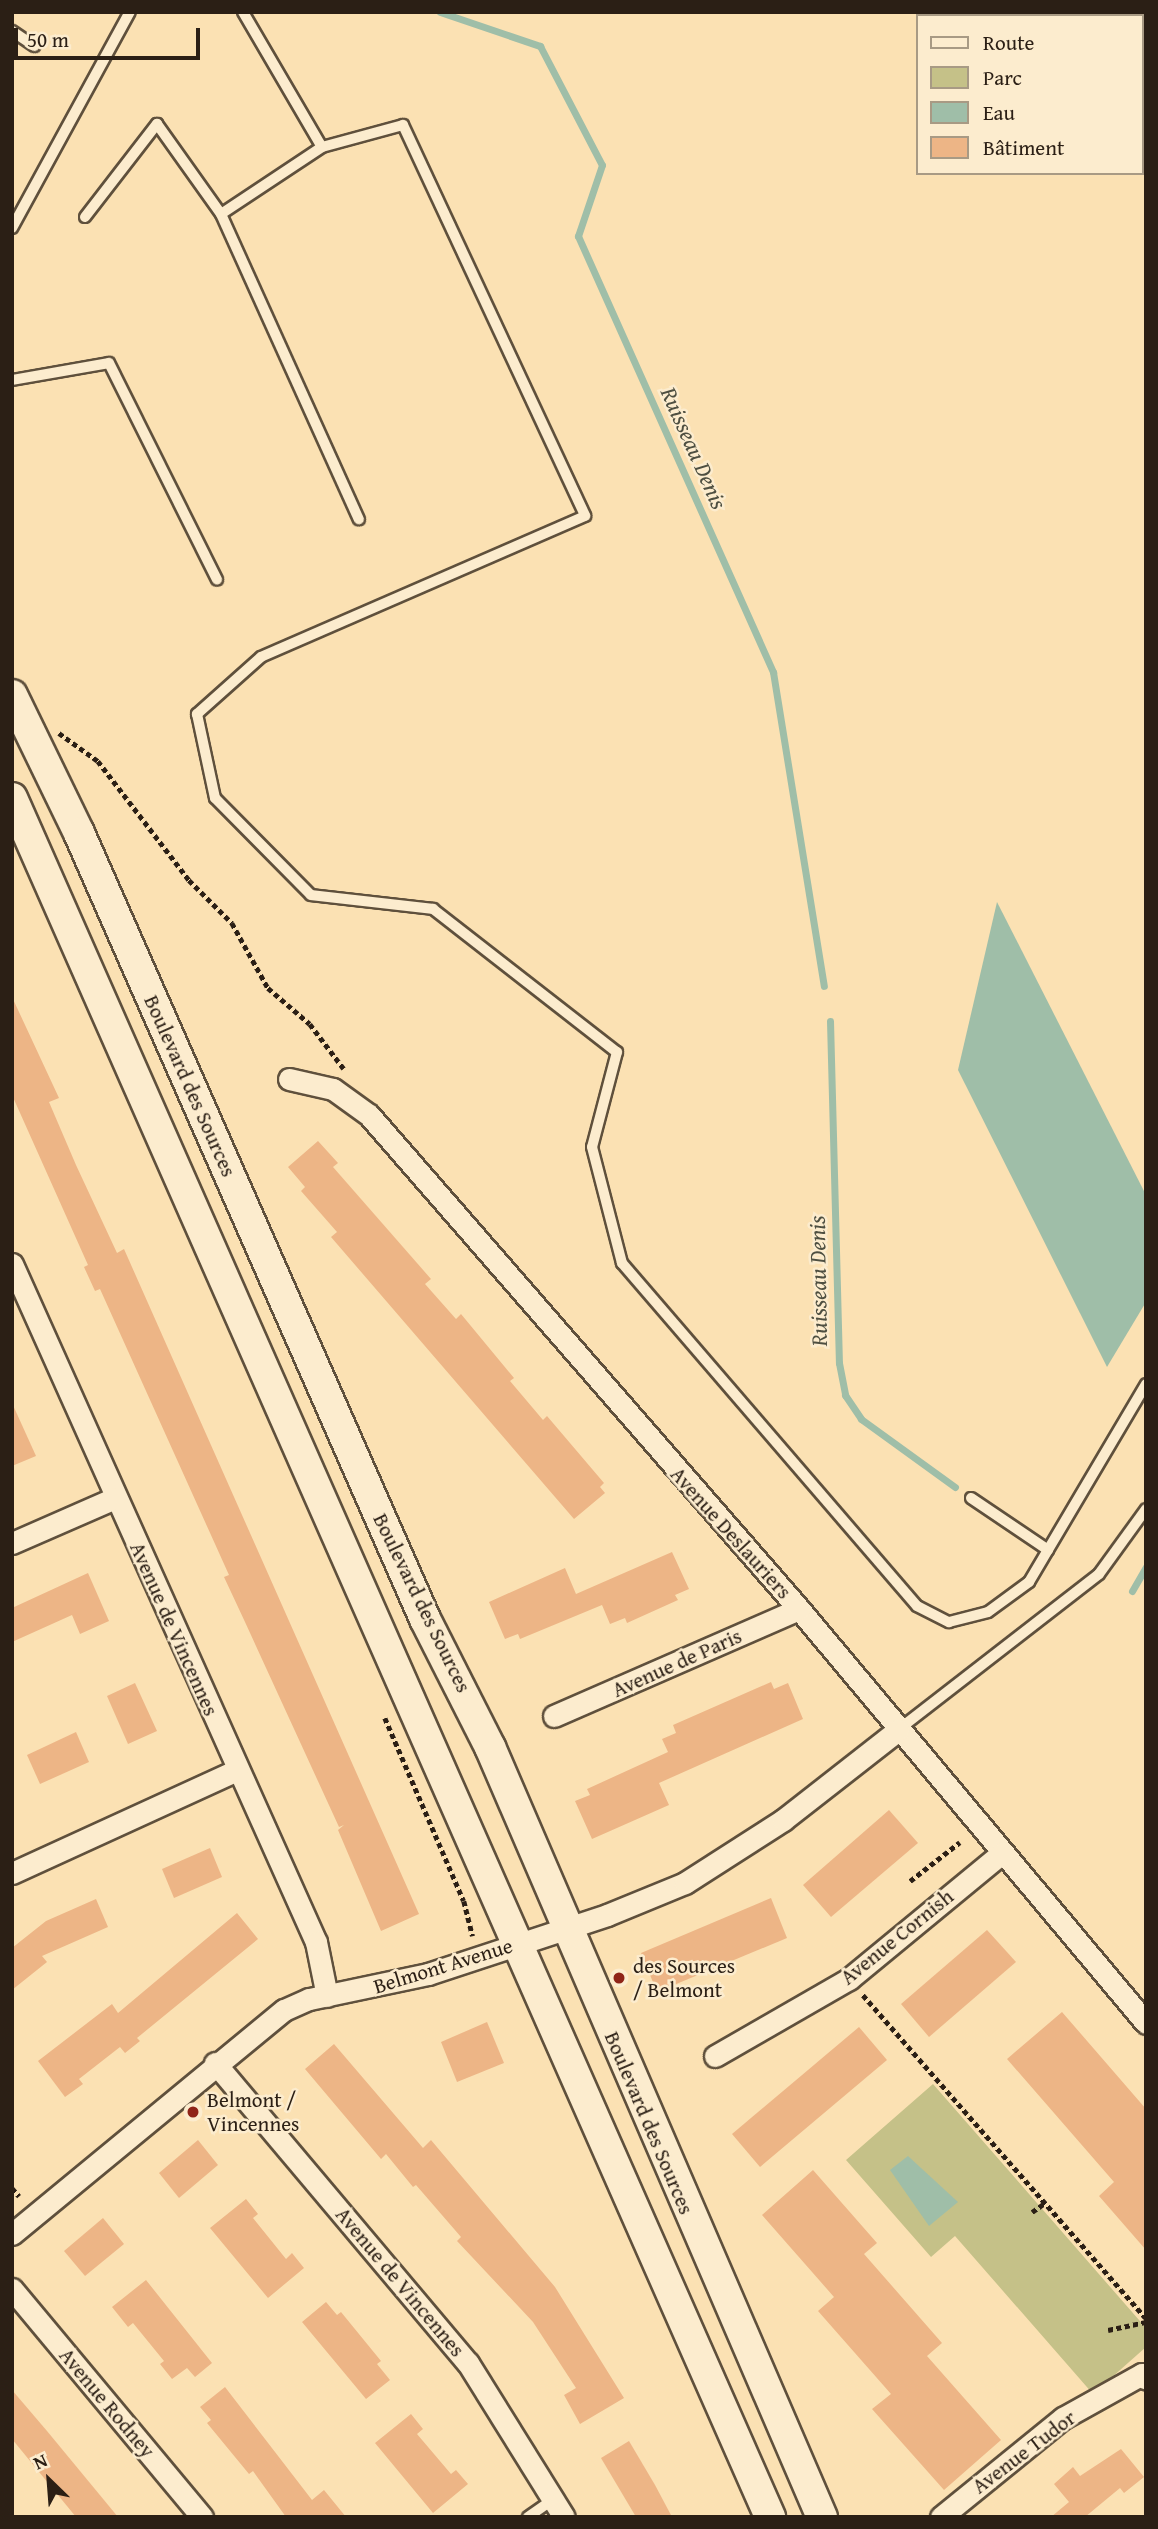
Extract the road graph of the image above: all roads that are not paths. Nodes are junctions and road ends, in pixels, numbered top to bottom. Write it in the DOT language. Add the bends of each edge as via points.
graph roads {
  1 [pos="130,12"];
  2 [pos="243,12"];
  3 [pos="12,31"];
  4 [pos="34,46"];
  5 [pos="322,147"];
  6 [pos="221,214"];
  7 [pos="85,217"];
  8 [pos="12,228"];
  9 [pos="12,380"];
  10 [pos="359,519"];
  11 [pos="217,580"];
  12 [pos="12,695"];
  13 [pos="12,798"];
  14 [pos="289,1079"];
  15 [pos="12,1264"];
  16 [pos="1146,1384"];
  17 [pos="115,1498"];
  18 [pos="971,1498"];
  19 [pos="1146,1509"];
  20 [pos="12,1543"];
  21 [pos="1048,1550"];
  22 [pos="799,1609"];
  23 [pos="554,1716"];
  24 [pos="898,1730"];
  25 [pos="237,1770"];
  26 [pos="1002,1853"];
  27 [pos="12,1873"];
  28 [pos="567,1927"];
  29 [pos="517,1943"];
  30 [pos="327,1996"];
  31 [pos="1146,2023"];
  32 [pos="715,2056"];
  33 [pos="215,2063"];
  34 [pos="12,2234"];
  35 [pos="12,2289"];
  36 [pos="1146,2379"];
  37 [pos="559,2508"];
  38 [pos="202,2517"];
  39 [pos="528,2517"];
  40 [pos="770,2517"];
  41 [pos="822,2517"];
  42 [pos="941,2517"];
  1 -- 8 [label="lane"];
  2 -- 5 [label="lane"];
  3 -- 4 [label="lane"];
  5 -- 6 [label="lane"];
  5 -- 21 [label="lane" via="402,125 585,516 261,657 197,714 215,798 311,895 433,909 617,1052 592,1147 622,1263 917,1606 949,1622 988,1612 1030,1582"];
  6 -- 7 [label="lane" via="157,124"];
  6 -- 10 [label="lane"];
  9 -- 11 [label="lane" via="109,363"];
  12 -- 28 [label="main road, Boulevard des Sources"];
  13 -- 29 [label="main road"];
  14 -- 22 [label="street, Avenue Deslauriers" via="343,1094 369,1115"];
  15 -- 17 [label="street, Avenue de Vincennes"];
  16 -- 21 [label="lane"];
  17 -- 20 [label="street"];
  17 -- 25 [label="street, Avenue de Vincennes"];
  18 -- 21 [label="lane"];
  19 -- 24 [label="lane" via="1099,1574"];
  22 -- 23 [label="street, Avenue de Paris"];
  22 -- 24 [label="street, Avenue Deslauriers"];
  24 -- 26 [label="street, Avenue Deslauriers"];
  24 -- 28 [label="street, Belmont Avenue" via="783,1820 685,1883"];
  25 -- 27 [label="street"];
  25 -- 30 [label="street, Avenue de Vincennes" via="316,1942"];
  26 -- 31 [label="street, Avenue Deslauriers"];
  26 -- 32 [label="street, Avenue Cornish" via="849,1979"];
  28 -- 29 [label="street, Belmont Avenue"];
  28 -- 41 [label="main road, Boulevard des Sources"];
  29 -- 30 [label="street, Belmont Avenue" via="428,1974"];
  29 -- 40 [label="main road"];
  30 -- 33 [label="street, Belmont Avenue" via="284,2010"];
  33 -- 34 [label="street, Belmont Avenue"];
  33 -- 37 [label="street, Avenue de Vincennes" via="468,2363"];
  35 -- 38 [label="street, Avenue Rodney"];
  36 -- 42 [label="street, Avenue Tudor" via="1142,2374 1063,2418"];
  37 -- 39 [label="lane"];
}
